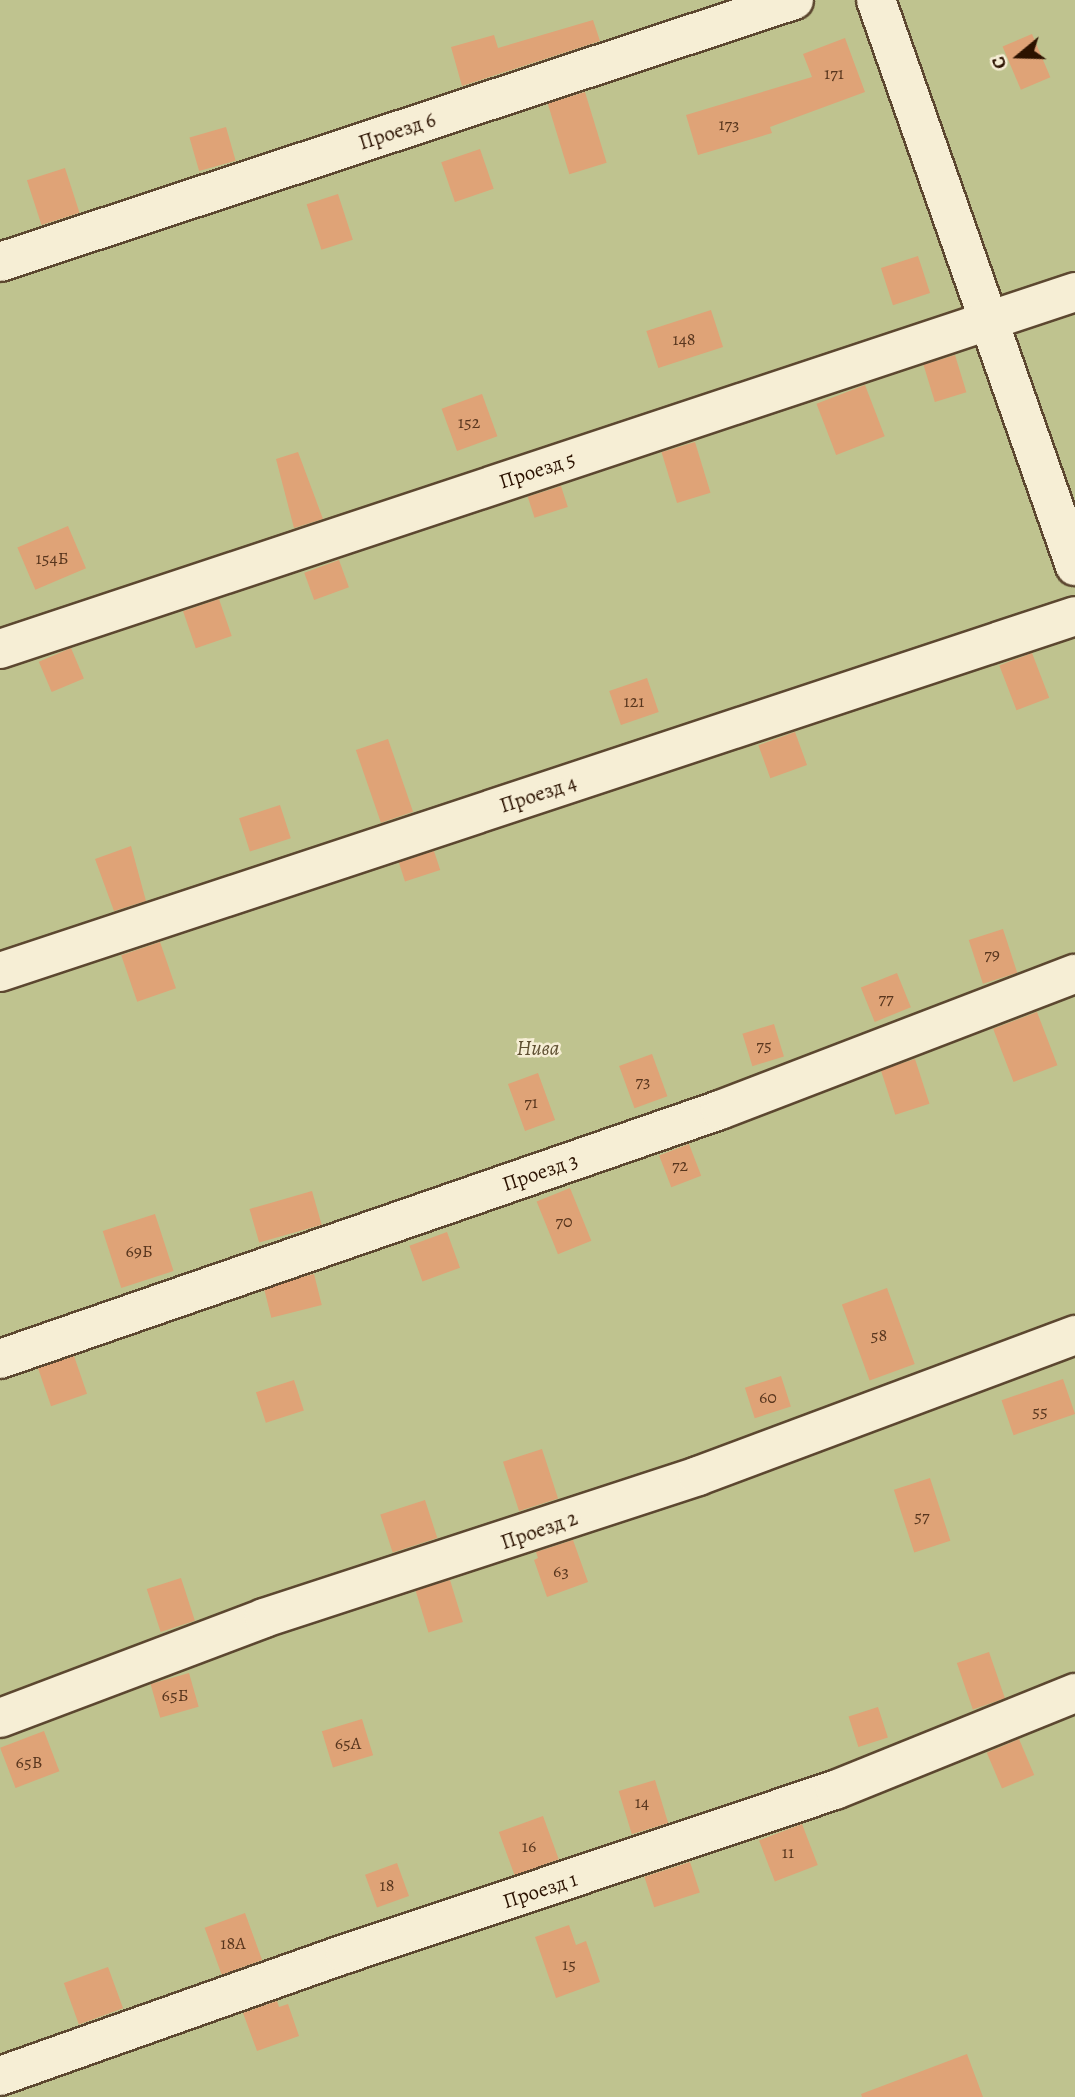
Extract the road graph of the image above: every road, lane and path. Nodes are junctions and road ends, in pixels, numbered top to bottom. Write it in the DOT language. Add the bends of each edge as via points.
graph roads {
  1 [pos="794,0"];
  2 [pos="876,0"];
  3 [pos="0,262"];
  4 [pos="1075,292"];
  5 [pos="989,321"];
  6 [pos="1075,566"];
  7 [pos="1075,616"];
  8 [pos="0,649"];
  9 [pos="0,972"];
  10 [pos="1075,974"];
  11 [pos="1075,1335"];
  12 [pos="0,1359"];
  13 [pos="1075,1693"];
  14 [pos="0,1718"];
  15 [pos="0,2077"];
  1 -- 3 [label="street, Проезд 6"];
  2 -- 5 [label="street"];
  4 -- 5 [label="street, Проезд 5"];
  5 -- 6 [label="street"];
  5 -- 8 [label="street, Проезд 5"];
  7 -- 9 [label="street, Проезд 4"];
  10 -- 12 [label="street, Проезд 3" via="720,1110"];
  11 -- 14 [label="street, Проезд 2" via="698,1476 264,1618"];
  13 -- 15 [label="street, Проезд 1" via="1029,1707 835,1790 345,1954"];
}
